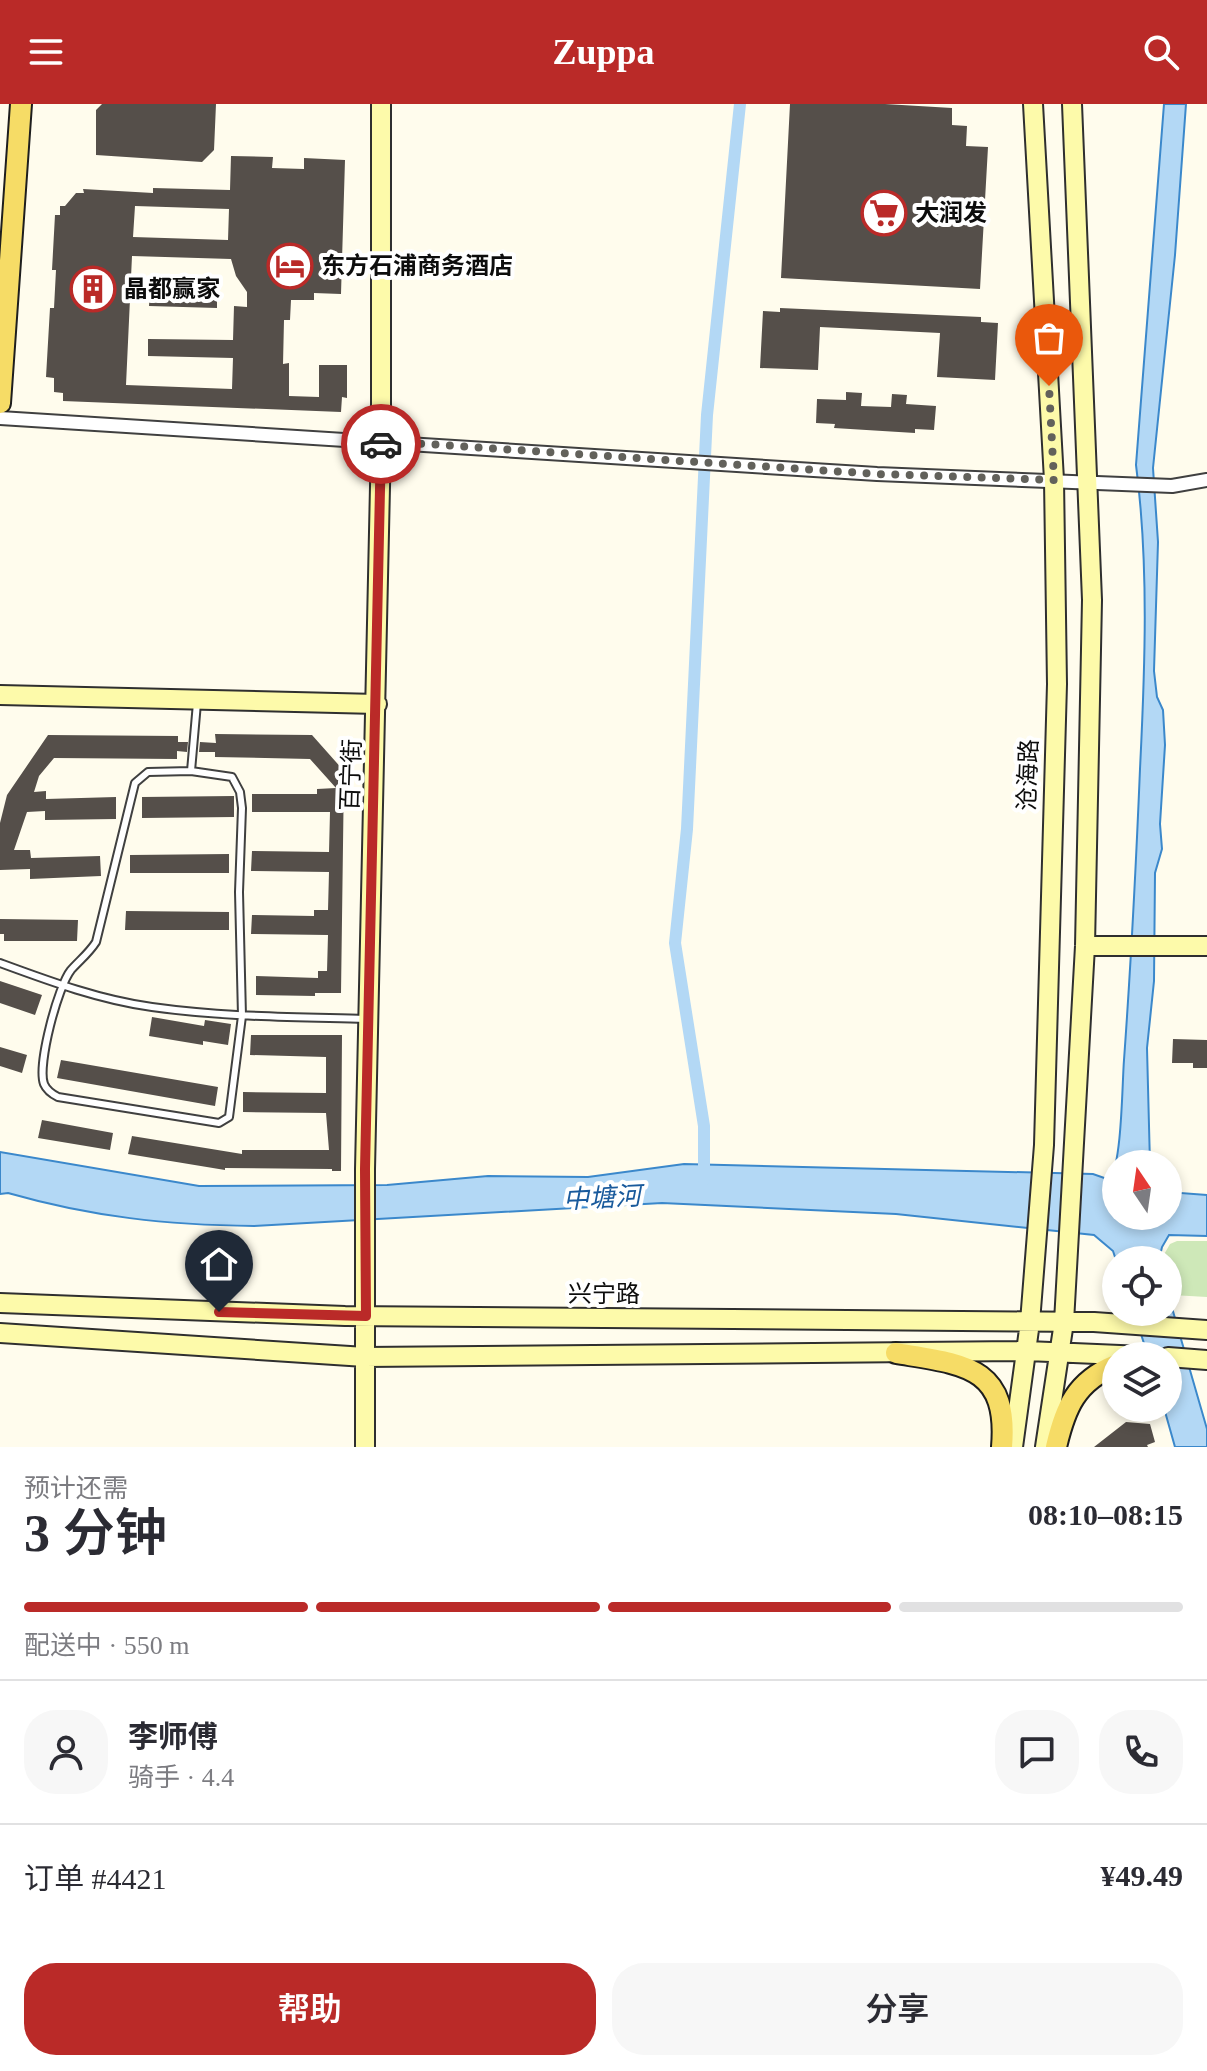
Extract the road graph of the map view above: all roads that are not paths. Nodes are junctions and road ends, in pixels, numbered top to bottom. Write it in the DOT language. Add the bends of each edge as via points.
graph roads {
  1 [pos="21,104"];
  2 [pos="381,104"];
  3 [pos="1033,104"];
  4 [pos="1072,104"];
  5 [pos="0,403"];
  6 [pos="0,418"];
  7 [pos="381,441"];
  8 [pos="1054,480"];
  9 [pos="1207,480"];
  10 [pos="1089,483"];
  11 [pos="0,695"];
  12 [pos="197,700"];
  13 [pos="377,704"];
  14 [pos="191,771"];
  15 [pos="1085,946"];
  16 [pos="1207,946"];
  17 [pos="0,963"];
  18 [pos="64,987"];
  19 [pos="242,1016"];
  20 [pos="369,1019"];
  21 [pos="0,1303"];
  22 [pos="366,1316"];
  23 [pos="1030,1322"];
  24 [pos="1064,1322"];
  25 [pos="1199,1330"];
  26 [pos="0,1333"];
  27 [pos="1027,1351"];
  28 [pos="1061,1351"];
  29 [pos="896,1353"];
  30 [pos="1102,1354"];
  31 [pos="365,1357"];
  32 [pos="1102,1374"];
  33 [pos="365,1447"];
  34 [pos="1002,1447"];
  35 [pos="1013,1447"];
  36 [pos="1045,1447"];
  37 [pos="1056,1447"];
  1 -- 5 [label="main road"];
  2 -- 7 [label="main road, 百宁街"];
  3 -- 8 [label="main road, 沧海路"];
  4 -- 10 [label="main road"];
  6 -- 7 [label="street"];
  7 -- 8 [label="street" via="877,474"];
  7 -- 13 [label="main road, 百宁街"];
  8 -- 10 [label="street"];
  8 -- 23 [label="main road, 沧海路" via="1057,684 1042,1178"];
  9 -- 10 [label="street" via="1161,486"];
  10 -- 15 [label="main road" via="1092,600"];
  11 -- 12 [label="main road"];
  12 -- 13 [label="main road"];
  12 -- 14 [label="lane"];
  13 -- 20 [label="main road, 百宁街"];
  14 -- 18 [label="lane" via="148,772 135,783 96,942 70,971"];
  14 -- 19 [label="lane" via="232,777 240,792"];
  15 -- 16 [label="main road"];
  15 -- 24 [label="main road"];
  17 -- 18 [label="lane"];
  18 -- 19 [label="lane" via="149,1007"];
  18 -- 19 [label="lane" via="41,1070 44,1084 58,1097 225,1122"];
  19 -- 20 [label="lane"];
  20 -- 22 [label="main road, 百宁街"];
  21 -- 22 [label="main road, 兴宁路"];
  22 -- 23 [label="main road, 兴宁路"];
  22 -- 31 [label="main road, 百宁街"];
  23 -- 24 [label="main road, 兴宁路"];
  23 -- 27 [label="main road, 沧海路"];
  24 -- 25 [label="main road, 兴宁路"];
  24 -- 28 [label="main road"];
  26 -- 31 [label="main road"];
  27 -- 28 [label="main road"];
  27 -- 29 [label="main road"];
  27 -- 35 [label="main road, 沧海路"];
  28 -- 30 [label="main road"];
  28 -- 36 [label="main road"];
  29 -- 31 [label="main road"];
  29 -- 34 [label="main road" via="967,1367 981,1377 1001,1406"];
  31 -- 33 [label="main road, 百宁街"];
  32 -- 37 [label="main road" via="1070,1400"];
}
